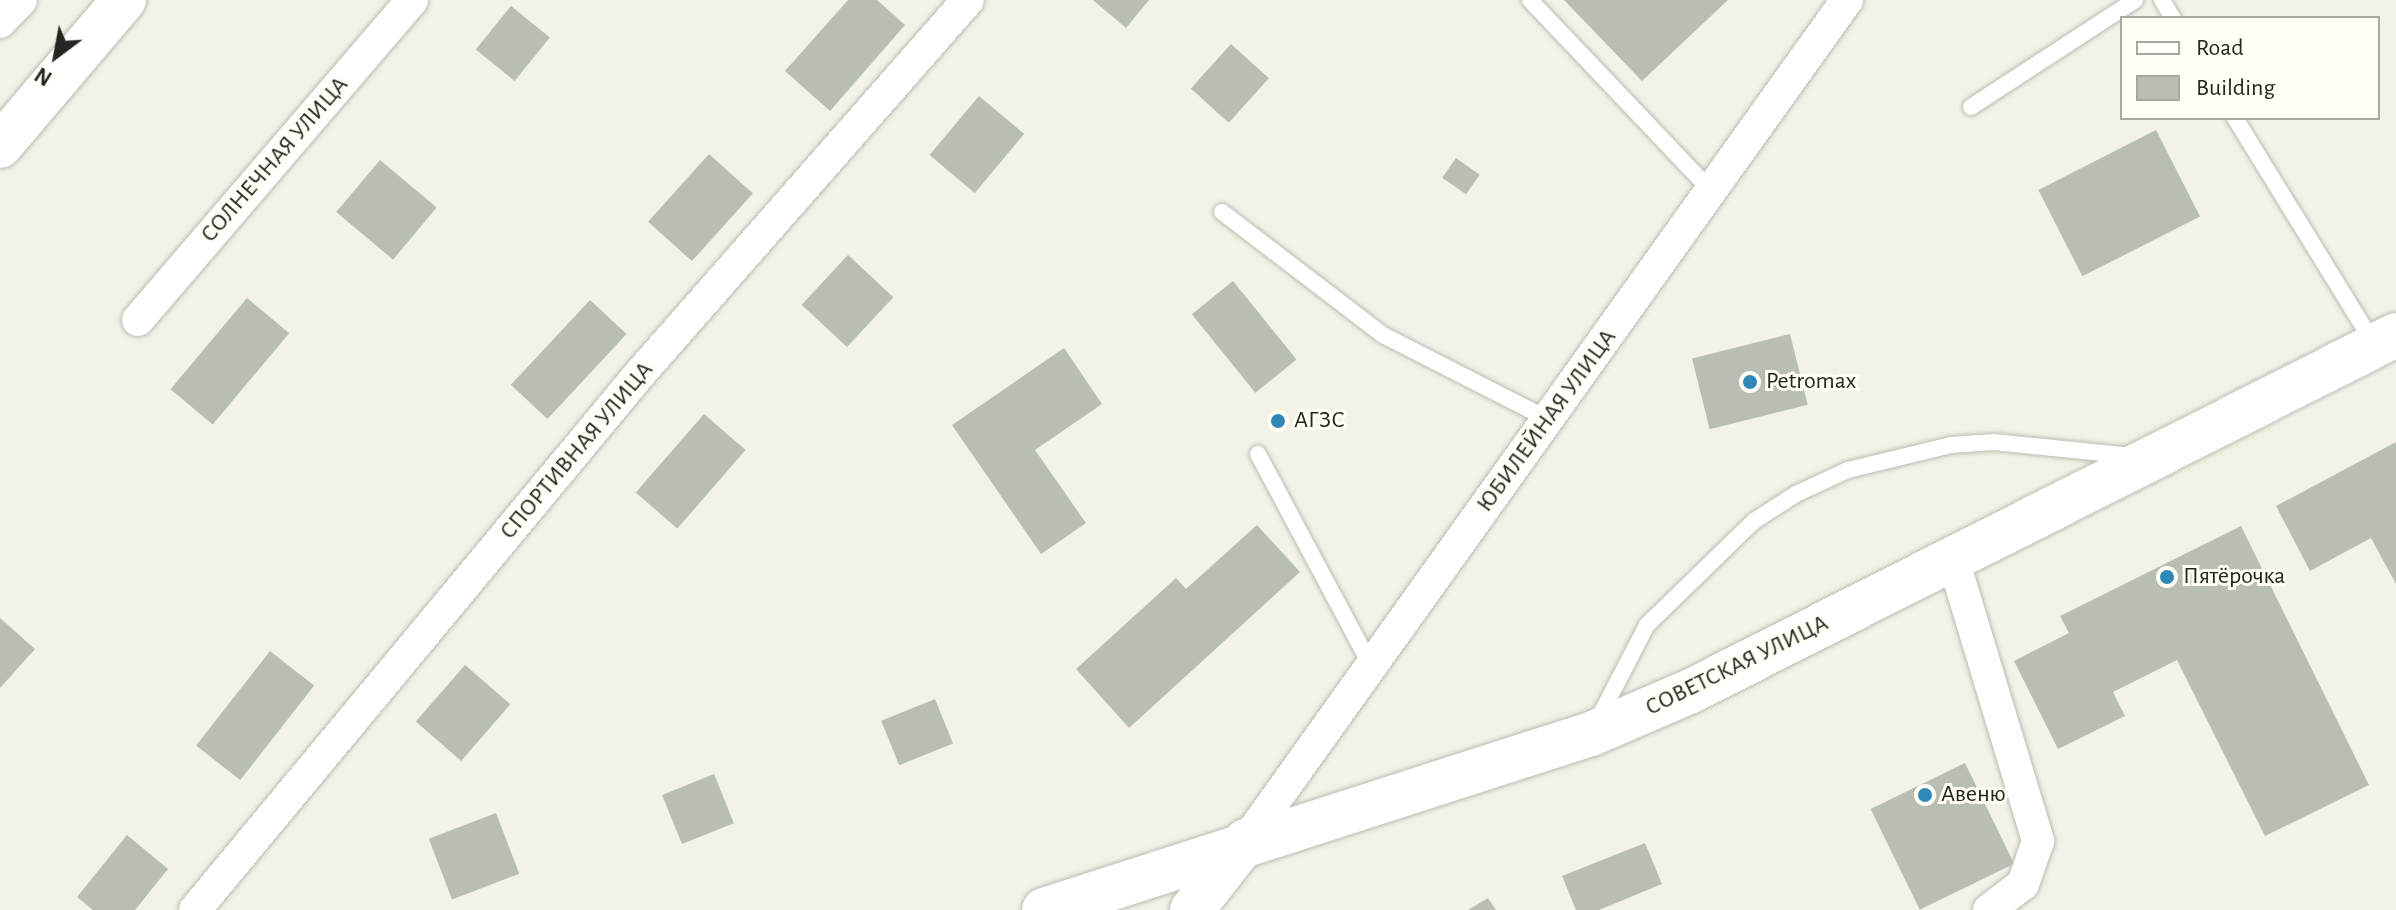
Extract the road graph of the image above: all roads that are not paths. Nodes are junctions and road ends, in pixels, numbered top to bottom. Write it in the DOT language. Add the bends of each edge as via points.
graph roads {
  1 [pos="21,0"];
  2 [pos="412,0"];
  3 [pos="1530,0"];
  4 [pos="1847,0"];
  5 [pos="2135,0"];
  6 [pos="119,2"];
  7 [pos="954,5"];
  8 [pos="0,22"];
  9 [pos="1971,107"];
  10 [pos="2236,120"];
  11 [pos="0,146"];
  12 [pos="1711,191"];
  13 [pos="1222,212"];
  14 [pos="138,320"];
  15 [pos="2386,340"];
  16 [pos="1548,419"];
  17 [pos="1258,454"];
  18 [pos="2153,458"];
  19 [pos="1953,559"];
  20 [pos="1371,666"];
  21 [pos="1591,734"];
  22 [pos="1246,841"];
  23 [pos="195,910"];
  24 [pos="1044,910"];
  25 [pos="1192,910"];
  26 [pos="1989,910"];
  1 -- 8 [label="street"];
  2 -- 14 [label="street, СОЛНЕЧНАЯ УЛИЦА"];
  3 -- 12 [label="lane"];
  4 -- 12 [label="street, ЮБИЛЕЙНАЯ УЛИЦА"];
  5 -- 9 [label="lane"];
  6 -- 11 [label="main road"];
  7 -- 23 [label="street, СПОРТИВНАЯ УЛИЦА"];
  10 -- 15 [label="lane"];
  12 -- 16 [label="street, ЮБИЛЕЙНАЯ УЛИЦА"];
  13 -- 16 [label="lane" via="1383,335"];
  15 -- 18 [label="main road, СОВЕТСКАЯ УЛИЦА"];
  16 -- 20 [label="street, ЮБИЛЕЙНАЯ УЛИЦА"];
  17 -- 20 [label="lane"];
  18 -- 19 [label="main road, СОВЕТСКАЯ УЛИЦА"];
  18 -- 21 [label="lane" via="1994,442 1951,445 1848,470 1796,494 1754,521 1647,625"];
  19 -- 21 [label="main road, СОВЕТСКАЯ УЛИЦА" via="1691,691"];
  19 -- 26 [label="street" via="2038,841 2023,884"];
  20 -- 22 [label="street, ЮБИЛЕЙНАЯ УЛИЦА"];
  21 -- 22 [label="main road, СОВЕТСКАЯ УЛИЦА"];
  22 -- 24 [label="main road, СОВЕТСКАЯ УЛИЦА"];
  22 -- 25 [label="main road"];
}
